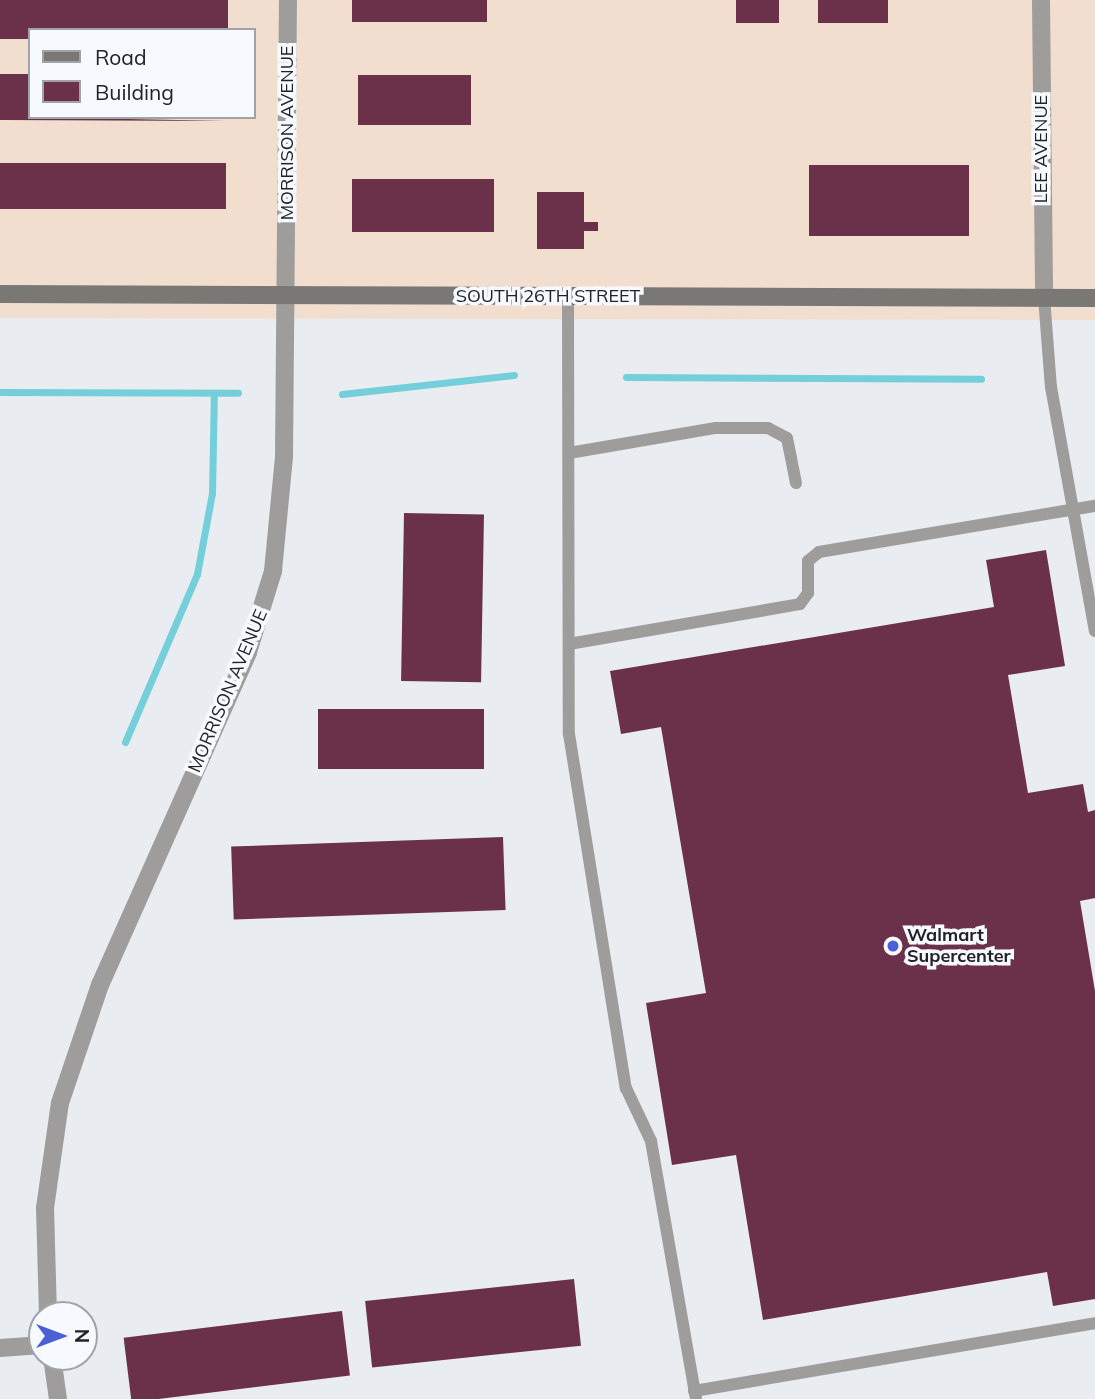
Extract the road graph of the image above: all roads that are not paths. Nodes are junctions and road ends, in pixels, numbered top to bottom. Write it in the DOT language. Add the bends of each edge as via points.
graph roads {
  1 [pos="288,0"];
  2 [pos="1041,0"];
  3 [pos="0,294"];
  4 [pos="286,295"];
  5 [pos="568,296"];
  6 [pos="1044,297"];
  7 [pos="1095,298"];
  8 [pos="569,453"];
  9 [pos="796,483"];
  10 [pos="1095,506"];
  11 [pos="1073,509"];
  12 [pos="1095,631"];
  13 [pos="569,644"];
  14 [pos="48,1301"];
  15 [pos="1095,1323"];
  16 [pos="28,1346"];
  17 [pos="0,1348"];
  18 [pos="54,1371"];
  19 [pos="695,1395"];
  20 [pos="58,1399"];
  1 -- 4 [label="street, MORRISON AVENUE"];
  2 -- 6 [label="street, LEE AVENUE"];
  3 -- 4 [label="street, SOUTH 26TH STREET"];
  4 -- 5 [label="street, SOUTH 26TH STREET"];
  4 -- 14 [label="street, MORRISON AVENUE" via="282,487 273,571 248,652 100,985 60,1102 45,1208"];
  5 -- 6 [label="street, SOUTH 26TH STREET"];
  5 -- 8 [label="lane"];
  6 -- 7 [label="street, SOUTH 26TH STREET"];
  6 -- 11 [label="lane" via="1051,387"];
  8 -- 9 [label="lane" via="716,428 768,428 787,438"];
  8 -- 13 [label="lane"];
  10 -- 11 [label="lane"];
  11 -- 12 [label="lane"];
  11 -- 13 [label="lane" via="819,552 808,561 808,593 800,604"];
  13 -- 19 [label="lane" via="569,734 626,1088 651,1141"];
  15 -- 19 [label="lane"];
  16 -- 17 [label="street"];
  18 -- 20 [label="street"];
}
